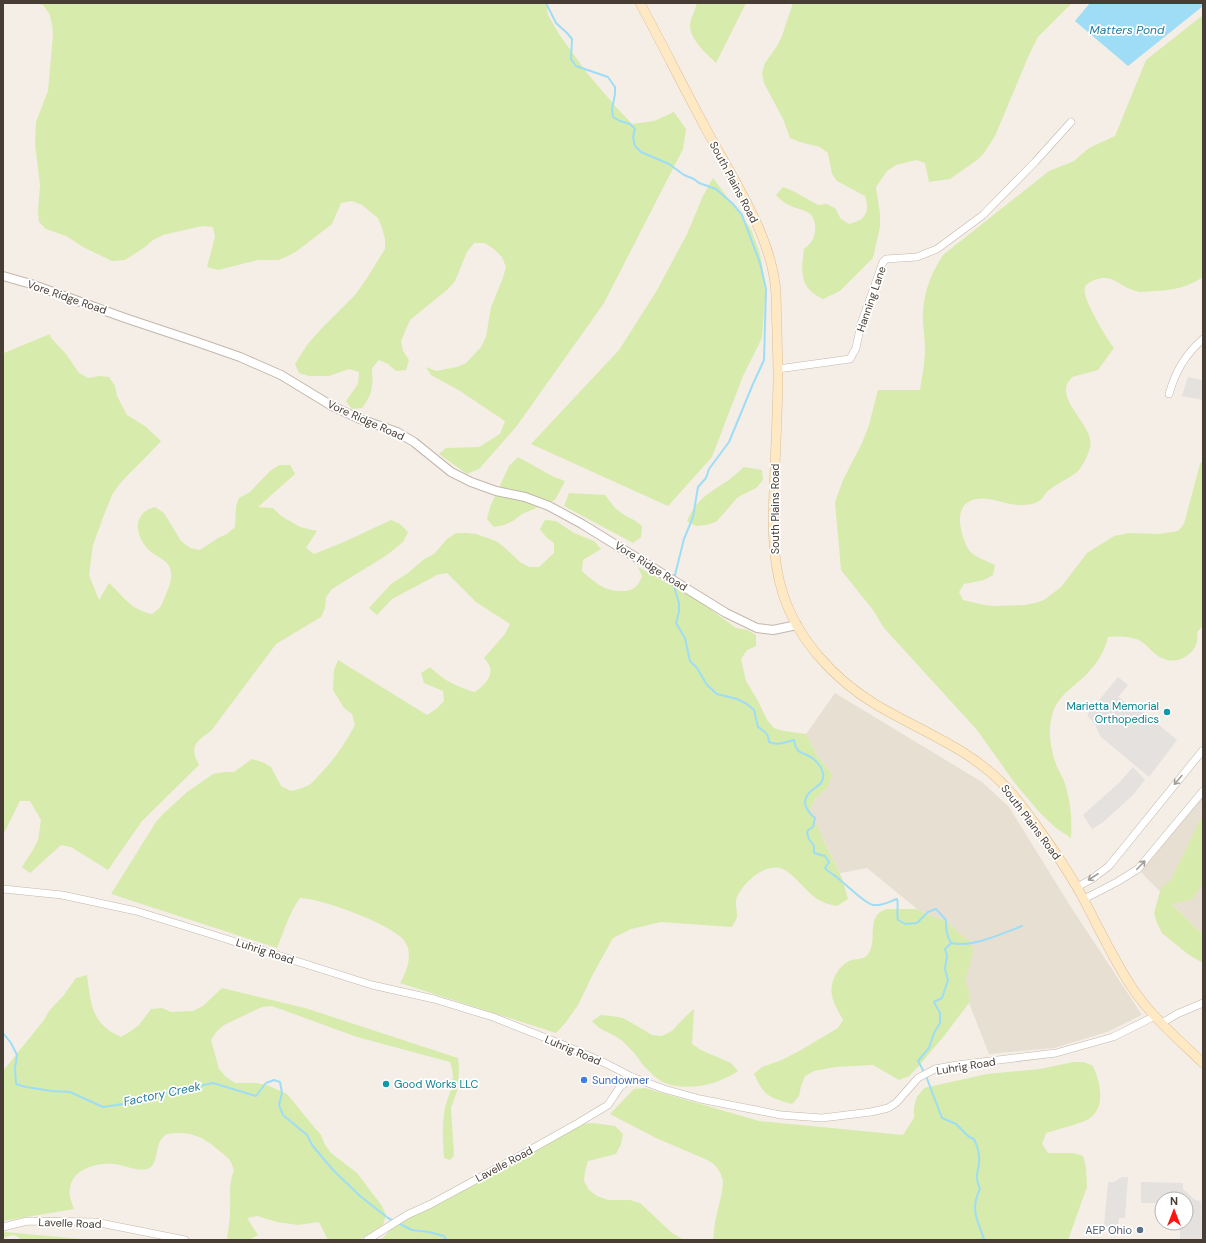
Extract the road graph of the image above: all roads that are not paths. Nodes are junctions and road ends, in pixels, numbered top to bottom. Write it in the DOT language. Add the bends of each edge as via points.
graph roads {
  1 [pos="640,3"];
  2 [pos="1071,122"];
  3 [pos="3,276"];
  4 [pos="1203,339"];
  5 [pos="778,369"];
  6 [pos="1169,394"];
  7 [pos="797,625"];
  8 [pos="1203,750"];
  9 [pos="1203,791"];
  10 [pos="1077,886"];
  11 [pos="3,890"];
  12 [pos="1084,899"];
  13 [pos="1203,1003"];
  14 [pos="1155,1016"];
  15 [pos="1162,1023"];
  16 [pos="1203,1063"];
  17 [pos="632,1077"];
  18 [pos="3,1227"];
  19 [pos="185,1240"];
  20 [pos="367,1240"];
  1 -- 5 [label="main road, South Plains Road" via="757,225 769,256 775,284"];
  2 -- 5 [label="street, Hanning Lane" via="983,215 937,249 917,257 886,259 883,262 861,324 856,348 850,359"];
  3 -- 7 [label="street, Vore Ridge Road" via="240,357 281,375 332,406 397,432 414,442 451,472 471,482 549,506 726,613 757,628 773,630"];
  4 -- 6 [label="street" via="1180,365"];
  5 -- 7 [label="main road, South Plains Road" via="773,538 784,597"];
  7 -- 10 [label="main road, South Plains Road" via="813,650 856,692 959,750 1004,785 1025,810"];
  8 -- 10 [label="street, one-way" via="1109,866"];
  12 -- 9 [label="street, one-way" via="1138,869"];
  10 -- 12 [label="main road, South Plains Road"];
  11 -- 17 [label="street, Luhrig Road" via="62,896 136,911 372,985 434,999 500,1020 561,1044"];
  12 -- 14 [label="main road, South Plains Road" via="1122,972"];
  13 -- 15 [label="street"];
  14 -- 15 [label="main road, South Plains Road"];
  14 -- 17 [label="street, Luhrig Road" via="1113,1037 1056,1053 935,1069 918,1078 896,1103 888,1108 822,1118 781,1115 714,1102 664,1089"];
  15 -- 16 [label="main road, South Plains Road"];
  17 -- 20 [label="street, Lavelle Road" via="620,1087 608,1105 514,1159 407,1215"];
  18 -- 19 [label="street, Lavelle Road" via="27,1221 95,1222"];
}
